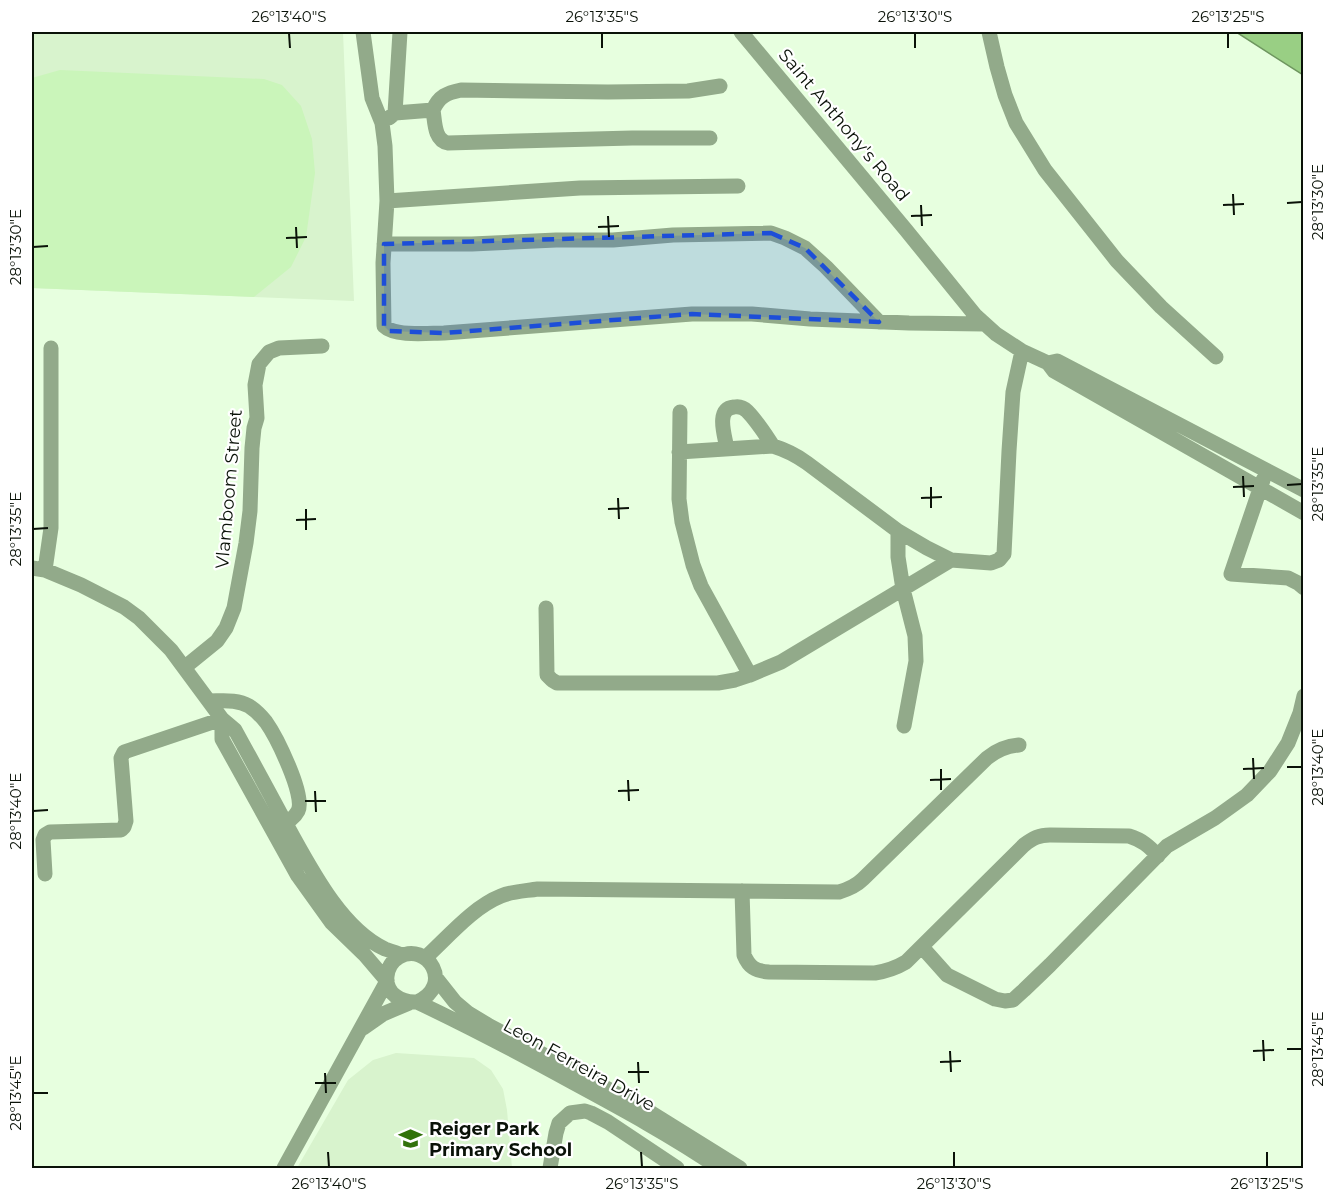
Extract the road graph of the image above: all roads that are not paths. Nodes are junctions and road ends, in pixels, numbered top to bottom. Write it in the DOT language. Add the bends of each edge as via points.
graph roads {
  1 [pos="363,32"];
  2 [pos="400,32"];
  3 [pos="741,32"];
  4 [pos="989,32"];
  5 [pos="720,86"];
  6 [pos="433,110"];
  7 [pos="395,113"];
  8 [pos="382,123"];
  9 [pos="710,138"];
  10 [pos="738,186"];
  11 [pos="387,201"];
  12 [pos="384,244"];
  13 [pos="879,322"];
  14 [pos="984,324"];
  15 [pos="321,346"];
  16 [pos="51,348"];
  17 [pos="1022,351"];
  18 [pos="1216,357"];
  19 [pos="1048,363"];
  20 [pos="680,412"];
  21 [pos="773,446"];
  22 [pos="727,449"];
  23 [pos="679,452"];
  24 [pos="1266,471"];
  25 [pos="1260,488"];
  26 [pos="1304,490"];
  27 [pos="1304,513"];
  28 [pos="898,531"];
  29 [pos="951,560"];
  30 [pos="38,569"];
  31 [pos="1304,588"];
  32 [pos="903,589"];
  33 [pos="546,608"];
  34 [pos="185,667"];
  35 [pos="750,675"];
  36 [pos="1304,696"];
  37 [pos="209,701"];
  38 [pos="222,719"];
  39 [pos="904,726"];
  40 [pos="1019,745"];
  41 [pos="280,827"];
  42 [pos="1158,856"];
  43 [pos="45,874"];
  44 [pos="742,891"];
  45 [pos="922,947"];
  46 [pos="402,955"];
  47 [pos="425,958"];
  48 [pos="436,978"];
  49 [pos="387,981"];
  50 [pos="413,1002"];
  51 [pos="360,1030"];
  52 [pos="284,1168"];
  53 [pos="550,1168"];
  54 [pos="678,1168"];
  55 [pos="719,1168"];
  56 [pos="740,1168"];
  1 -- 8 [label="street" via="372,98"];
  2 -- 7 [label="street"];
  3 -- 14 [label="street, Saint Anthony's Road"];
  4 -- 18 [label="street" via="1016,123 1045,170 1117,261"];
  5 -- 6 [label="street" via="688,91 461,90 439,98"];
  6 -- 7 [label="street"];
  6 -- 9 [label="street" via="437,134 448,143"];
  7 -- 8 [label="street"];
  8 -- 11 [label="street"];
  10 -- 11 [label="street" via="531,190"];
  11 -- 12 [label="street"];
  12 -- 13 [label="street" via="771,233 805,248"];
  12 -- 13 [label="street" via="384,326 389,331 444,333 692,314"];
  13 -- 14 [label="street"];
  14 -- 17 [label="street, Saint Anthony's Road"];
  15 -- 34 [label="street, Vlamboom Street" via="279,348 268,352 259,364 250,511 234,608 217,641"];
  16 -- 30 [label="street" via="51,528"];
  17 -- 19 [label="street, Saint Anthony's Road"];
  17 -- 29 [label="street" via="1013,392 1004,554 991,563"];
  19 -- 24 [label="street" via="1057,361"];
  19 -- 25 [label="street" via="1054,371"];
  20 -- 23 [label="street"];
  21 -- 22 [label="street"];
  21 -- 22 [label="street" via="745,409 738,406 729,407 724,413"];
  21 -- 28 [label="street" via="793,453"];
  22 -- 23 [label="street"];
  23 -- 35 [label="street" via="679,498 693,565"];
  24 -- 25 [label="street"];
  24 -- 26 [label="street"];
  25 -- 27 [label="street"];
  25 -- 31 [label="street" via="1231,574 1288,578"];
  28 -- 29 [label="street"];
  28 -- 32 [label="street"];
  29 -- 32 [label="street"];
  30 -- 34 [label="street" via="124,607 155,633"];
  32 -- 35 [label="street" via="781,662"];
  32 -- 39 [label="street" via="915,636 916,661"];
  33 -- 35 [label="street" via="548,675 557,683 718,683"];
  34 -- 37 [label="street"];
  36 -- 42 [label="street" via="1288,743 1270,771 1247,795 1167,846"];
  37 -- 38 [label="street"];
  37 -- 41 [label="street" via="243,703 266,722 286,758 301,803 298,812"];
  38 -- 41 [label="street" via="235,730"];
  38 -- 43 [label="street" via="124,752 124,827 50,832 43,840"];
  40 -- 44 [label="street" via="1003,747 987,758 849,889"];
  41 -- 46 [label="street" via="356,928 384,949"];
  41 -- 49 [label="street" via="298,876 332,922"];
  42 -- 45 [label="street" via="1147,844 1129,836 1033,838"];
  42 -- 45 [label="street" via="1013,1000 994,999 947,975"];
  44 -- 45 [label="street" via="744,955 747,964 762,972 875,973 897,967"];
  44 -- 47 [label="street" via="518,891 487,903"];
  46 -- 47 [label="street" via="418,954"];
  46 -- 49 [label="street" via="391,965"];
  47 -- 48 [label="street"];
  48 -- 50 [label="street" via="431,993"];
  48 -- 56 [label="street, Leon Ferreira Drive" via="468,1013 642,1107"];
  49 -- 50 [label="street" via="394,996"];
  49 -- 51 [label="street"];
  50 -- 51 [label="street" via="383,1014"];
  50 -- 55 [label="street, Leon Ferreira Drive" via="511,1049"];
  51 -- 52 [label="street"];
  53 -- 54 [label="street" via="559,1123 570,1113 585,1111"];
}
